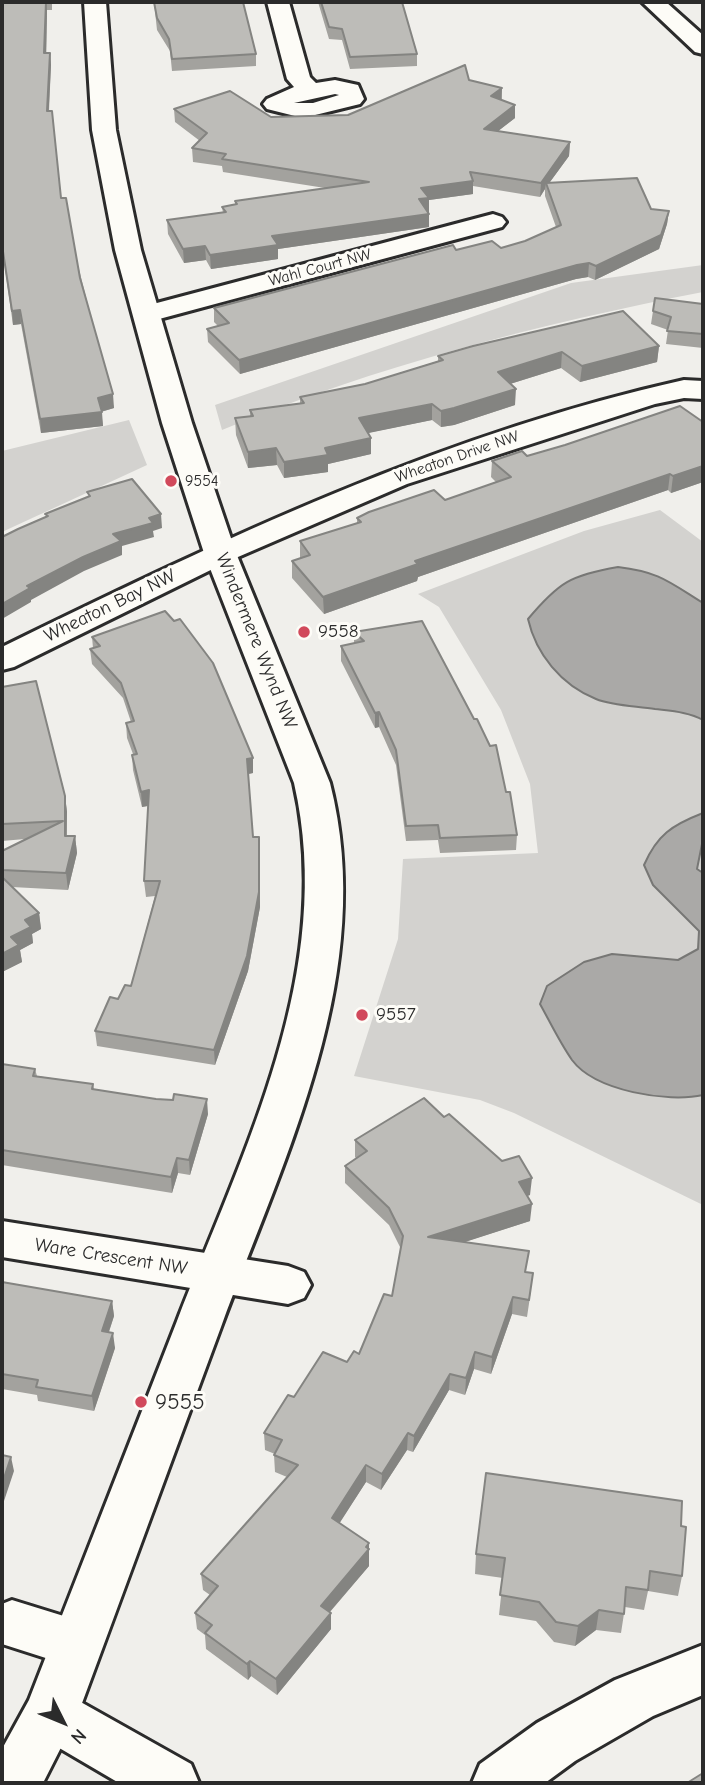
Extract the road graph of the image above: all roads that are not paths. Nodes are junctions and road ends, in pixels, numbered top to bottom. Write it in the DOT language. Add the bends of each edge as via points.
graph roads {
  1 [pos="95,2"];
  2 [pos="278,2"];
  3 [pos="653,2"];
  4 [pos="703,47"];
  5 [pos="310,90"];
  6 [pos="493,222"];
  7 [pos="148,314"];
  8 [pos="703,390"];
  9 [pos="220,553"];
  10 [pos="2,660"];
  11 [pos="2,1239"];
  12 [pos="220,1275"];
  13 [pos="288,1285"];
  14 [pos="12,1624"];
  15 [pos="78,1643"];
  16 [pos="703,1670"];
  17 [pos="51,1714"];
  18 [pos="13,1783"];
  19 [pos="171,1783"];
  20 [pos="500,1783"];
  1 -- 7 [label="street, Windermere Wynd NW" via="104,130 128,250"];
  2 -- 5 [label="street" via="299,79"];
  3 -- 4 [label="street"];
  6 -- 7 [label="street, Wahl Court NW"];
  7 -- 9 [label="street, Windermere Wynd NW" via="177,423"];
  8 -- 9 [label="street, Wheaton Drive NW" via="648,397 442,460"];
  9 -- 10 [label="street, Wheaton Bay NW"];
  9 -- 12 [label="street, Windermere Wynd NW" via="312,783 326,871 324,936 296,1068"];
  11 -- 12 [label="street, Ware Crescent NW"];
  12 -- 13 [label="street"];
  12 -- 15 [label="street, Windermere Wynd NW"];
  14 -- 15 [label="street"];
  15 -- 17 [label="street, Windermere Wynd NW"];
  16 -- 20 [label="street" via="634,1698 556,1742"];
  17 -- 18 [label="street, Windermere Wynd NW"];
  17 -- 19 [label="street"];
}
